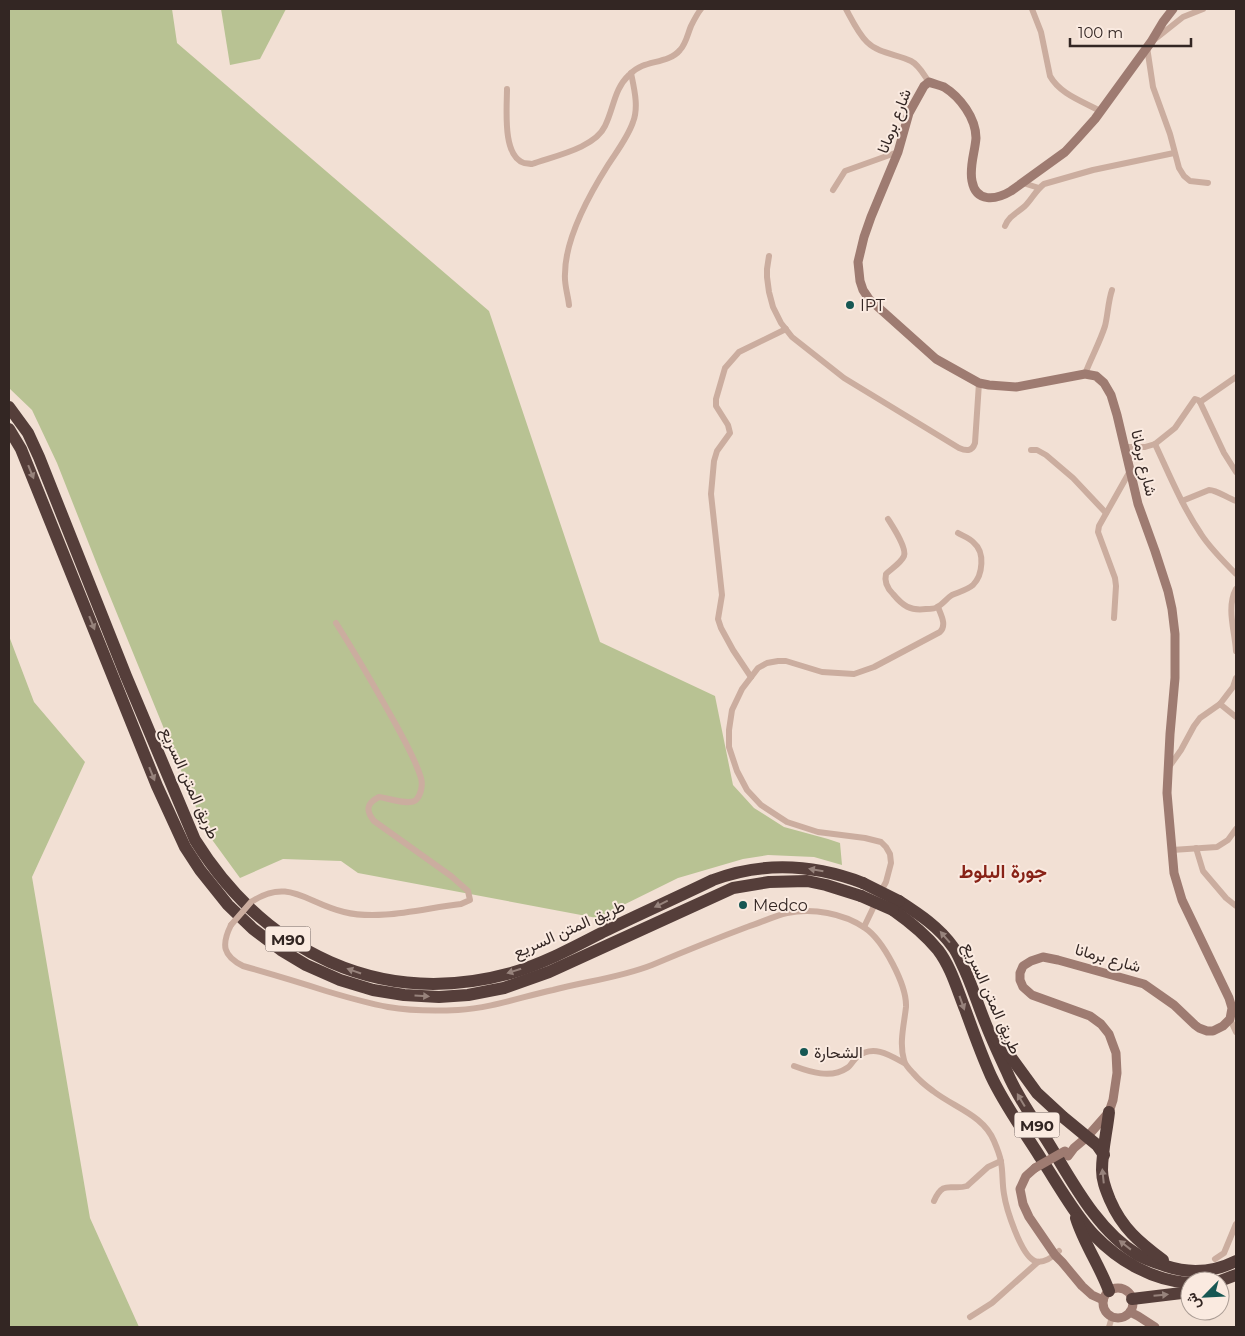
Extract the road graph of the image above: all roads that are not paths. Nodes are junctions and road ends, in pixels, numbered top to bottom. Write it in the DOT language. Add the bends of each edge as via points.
graph roads {
  1 [pos="701,9"];
  2 [pos="846,9"];
  3 [pos="1032,9"];
  4 [pos="1173,9"];
  5 [pos="1203,9"];
  6 [pos="1149,44"];
  7 [pos="631,73"];
  8 [pos="929,82"];
  9 [pos="507,89"];
  10 [pos="1100,111"];
  11 [pos="898,152"];
  12 [pos="1174,153"];
  13 [pos="1023,183"];
  14 [pos="1208,183"];
  15 [pos="1038,188"];
  16 [pos="832,190"];
  17 [pos="1005,226"];
  18 [pos="770,256"];
  19 [pos="1112,290"];
  20 [pos="569,305"];
  21 [pos="786,328"];
  22 [pos="1085,374"];
  23 [pos="1236,376"];
  24 [pos="979,383"];
  25 [pos="1200,402"];
  26 [pos="9,407"];
  27 [pos="9,429"];
  28 [pos="1155,444"];
  29 [pos="1124,448"];
  30 [pos="1032,450"];
  31 [pos="1130,471"];
  32 [pos="1236,472"];
  33 [pos="1182,501"];
  34 [pos="1236,501"];
  35 [pos="1106,513"];
  36 [pos="888,519"];
  37 [pos="958,532"];
  38 [pos="1236,574"];
  39 [pos="1236,589"];
  40 [pos="938,607"];
  41 [pos="1114,618"];
  42 [pos="336,623"];
  43 [pos="1236,651"];
  44 [pos="751,676"];
  45 [pos="1236,678"];
  46 [pos="1220,704"];
  47 [pos="1236,717"];
  48 [pos="1168,768"];
  49 [pos="1236,829"];
  50 [pos="1196,848"];
  51 [pos="1172,850"];
  52 [pos="862,890"];
  53 [pos="896,905"];
  54 [pos="1236,906"];
  55 [pos="864,927"];
  56 [pos="1233,1016"];
  57 [pos="987,1028"];
  58 [pos="1236,1032"];
  59 [pos="904,1063"];
  60 [pos="794,1066"];
  61 [pos="1109,1112"];
  62 [pos="1087,1136"];
  63 [pos="1104,1155"];
  64 [pos="1001,1161"];
  65 [pos="934,1200"];
  66 [pos="1072,1204"];
  67 [pos="1236,1224"];
  68 [pos="1057,1253"];
  69 [pos="1215,1259"];
  70 [pos="1236,1261"];
  71 [pos="1038,1262"];
  72 [pos="1172,1268"];
  73 [pos="1180,1281"];
  74 [pos="1180,1293"];
  75 [pos="1106,1295"];
  76 [pos="1132,1299"];
  77 [pos="1130,1312"];
  78 [pos="970,1317"];
  79 [pos="1112,1317"];
  80 [pos="1109,1327"];
  81 [pos="1155,1327"];
  1 -- 7 [label="street" via="680,50"];
  2 -- 8 [label="street" via="868,44 886,54 910,61"];
  3 -- 10 [label="street" via="1041,32 1050,76 1056,86"];
  4 -- 6 [label="street, شارع برمانا"];
  5 -- 6 [label="street" via="1183,17"];
  6 -- 10 [label="street, شارع برمانا"];
  6 -- 12 [label="street" via="1153,87"];
  7 -- 9 [label="street" via="617,91 598,137 587,145 532,164 516,158 510,146"];
  7 -- 20 [label="street" via="634,121 580,214 564,275"];
  8 -- 11 [label="street, شارع برمانا" via="909,113"];
  8 -- 13 [label="street, شارع برمانا" via="956,96 972,120 976,136 971,179 979,194 990,199 1003,196"];
  10 -- 13 [label="street, شارع برمانا" via="1065,152"];
  11 -- 16 [label="street" via="845,171"];
  11 -- 24 [label="street, شارع برمانا" via="864,237 858,262 863,290 936,359"];
  12 -- 14 [label="street" via="1184,176 1190,181"];
  12 -- 15 [label="street" via="1092,170"];
  13 -- 15 [label="street"];
  15 -- 17 [label="street"];
  18 -- 21 [label="street" via="767,277 770,292"];
  19 -- 22 [label="street" via="1104,327"];
  21 -- 24 [label="street" via="792,337 844,378 966,451 976,443"];
  21 -- 44 [label="street" via="739,352 725,368 716,399 716,406 730,432 717,451 711,494 722,595 718,619 733,650"];
  22 -- 24 [label="street, شارع برمانا" via="1016,387"];
  22 -- 29 [label="street, شارع برمانا" via="1096,376 1111,395"];
  23 -- 25 [label="street"];
  25 -- 28 [label="street" via="1195,399 1175,428"];
  25 -- 32 [label="street"];
  52 -- 26 [label="highway, طريق المتن السريع / M90, one-way" via="829,872 807,868 770,867 732,873 559,955 513,972 449,984 401,982 367,976 334,964 284,937 236,895 195,840 39,457 28,433"];
  27 -- 52 [label="highway, طريق المتن السريع / M90, one-way" via="21,449 157,786 185,847 223,898 253,929 306,965 373,990 439,997 468,994 504,988 549,972 733,888 769,882 807,881"];
  28 -- 29 [label="street"];
  28 -- 33 [label="street"];
  29 -- 31 [label="street, شارع برمانا"];
  30 -- 35 [label="street" via="1046,455"];
  31 -- 35 [label="street"];
  31 -- 48 [label="street, شارع برمانا" via="1172,609 1175,678"];
  33 -- 34 [label="street" via="1212,490"];
  33 -- 38 [label="street" via="1202,535"];
  35 -- 41 [label="street" via="1098,532 1115,578"];
  36 -- 40 [label="street" via="902,544 904,555 886,574 889,590 912,609"];
  37 -- 40 [label="street" via="979,549 980,569 972,586 947,598"];
  39 -- 43 [label="street" via="1231,608"];
  40 -- 44 [label="street" via="943,630 874,667 854,674 822,672 778,661 767,663"];
  42 -- 55 [label="street, bridge" via="411,752 421,780 416,800 408,802 379,797 372,800 369,814 451,876 468,891 470,900 381,915 359,914 329,908 298,894 274,891 251,902 231,925 224,947 233,961 388,1007 457,1010 481,1008 611,978 786,913 810,910 828,913"];
  44 -- 55 [label="street" via="732,710 729,730 729,746 747,790 761,805 787,822 818,832 881,842 890,854 886,882"];
  45 -- 46 [label="street"];
  46 -- 47 [label="street"];
  46 -- 48 [label="street" via="1200,718"];
  48 -- 51 [label="street, شارع برمانا"];
  49 -- 50 [label="street" via="1217,847"];
  50 -- 51 [label="street"];
  50 -- 54 [label="street" via="1203,871"];
  51 -- 56 [label="street, شارع برمانا" via="1179,891 1229,998"];
  52 -- 53 [label="highway, طريق المتن السريع / M90, bridge"];
  57 -- 53 [label="highway, طريق المتن السريع / M90, one-way" via="954,948 926,918"];
  53 -- 66 [label="highway, طريق المتن السريع / M90, one-way" via="939,952 950,971 992,1078 1008,1108"];
  55 -- 59 [label="street" via="894,965 904,994"];
  56 -- 58 [label="street"];
  56 -- 61 [label="street, شارع برمانا" via="1223,1026 1207,1031 1144,984 1043,957 1023,966 1020,980 1032,995 1090,1016 1109,1034 1116,1053 1117,1073"];
  57 -- 62 [label="highway" via="1037,1093"];
  72 -- 57 [label="highway, طريق المتن السريع / M90, one-way" via="1138,1254 1117,1239 1093,1213 1016,1091"];
  59 -- 60 [label="street" via="884,1052 869,1051 858,1056 847,1068 832,1074 810,1072"];
  59 -- 64 [label="street" via="934,1092 982,1123 992,1136"];
  61 -- 62 [label="street"];
  61 -- 63 [label="highway"];
  62 -- 63 [label="highway"];
  62 -- 68 [label="street, bridge" via="1069,1152 1023,1180 1020,1189 1029,1217"];
  72 -- 63 [label="highway, one-way" via="1137,1240 1115,1212 1103,1182"];
  64 -- 65 [label="street" via="988,1167 963,1188 950,1186 942,1189"];
  64 -- 71 [label="street" via="1003,1192 1012,1223 1030,1258"];
  66 -- 73 [label="highway, طريق المتن السريع / M90" via="1094,1234 1135,1268"];
  66 -- 75 [label="highway" via="1079,1228 1104,1278"];
  67 -- 69 [label="street" via="1224,1253"];
  68 -- 71 [label="street"];
  68 -- 75 [label="street" via="1086,1291"];
  70 -- 72 [label="highway, طريق المتن السريع / M90" via="1208,1271"];
  71 -- 78 [label="street" via="992,1303"];
  76 -- 74 [label="highway, one-way"];
  75 -- 76 [label="street" via="1113,1289 1122,1289"];
  75 -- 79 [label="street" via="1103,1307"];
  76 -- 77 [label="street"];
  77 -- 79 [label="street" via="1124,1317"];
  77 -- 81 [label="street"];
  79 -- 80 [label="street"];
}
